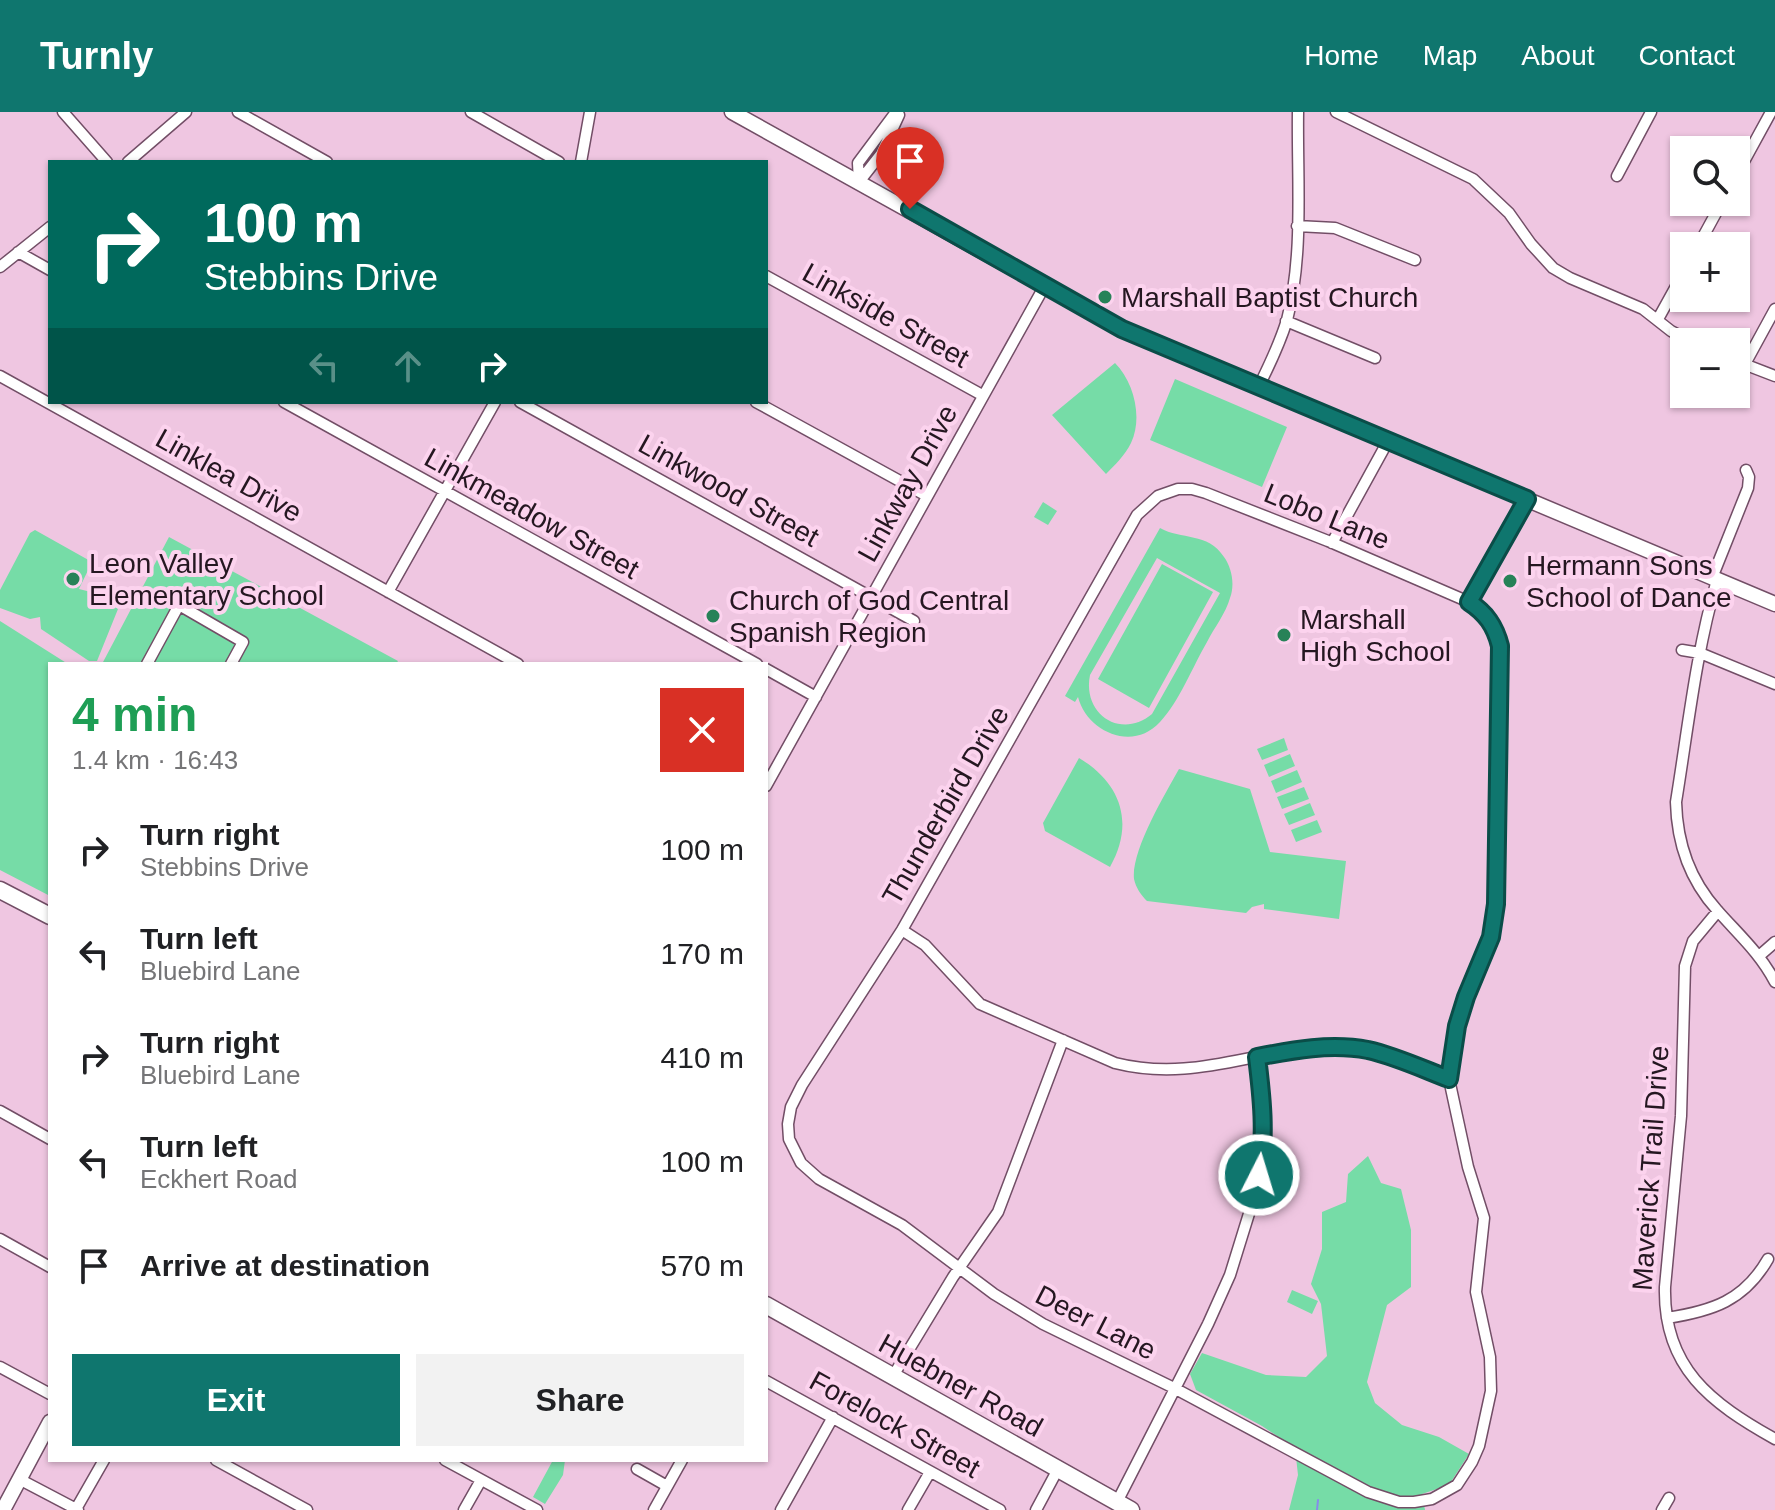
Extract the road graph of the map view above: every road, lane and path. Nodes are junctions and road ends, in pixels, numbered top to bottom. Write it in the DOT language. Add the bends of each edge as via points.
graph roads {
  1 [pos="63,112"];
  2 [pos="186,112"];
  3 [pos="238,112"];
  4 [pos="471,112"];
  5 [pos="590,112"];
  6 [pos="732,112"];
  7 [pos="898,112"];
  8 [pos="1298,112"];
  9 [pos="1336,112"];
  10 [pos="1651,112"];
  11 [pos="1771,112"];
  12 [pos="1750,150"];
  13 [pos="105,160"];
  14 [pos="130,160"];
  15 [pos="323,160"];
  16 [pos="555,160"];
  17 [pos="581,160"];
  18 [pos="1617,176"];
  19 [pos="859,182"];
  20 [pos="1297,226"];
  21 [pos="48,229"];
  22 [pos="18,252"];
  23 [pos="1415,260"];
  24 [pos="0,267"];
  25 [pos="48,269"];
  26 [pos="768,277"];
  27 [pos="1044,287"];
  28 [pos="1670,297"];
  29 [pos="1775,309"];
  30 [pos="1658,319"];
  31 [pos="1286,321"];
  32 [pos="1670,330"];
  33 [pos="1750,347"];
  34 [pos="1375,358"];
  35 [pos="1750,366"];
  36 [pos="0,376"];
  37 [pos="1775,376"];
  38 [pos="1258,388"];
  39 [pos="982,395"];
  40 [pos="48,403"];
  41 [pos="50,404"];
  42 [pos="288,404"];
  43 [pos="494,404"];
  44 [pos="524,404"];
  45 [pos="760,404"];
  46 [pos="1388,441"];
  47 [pos="1746,470"];
  48 [pos="444,492"];
  49 [pos="1165,493"];
  50 [pos="927,496"];
  51 [pos="1527,499"];
  52 [pos="1332,543"];
  53 [pos="1714,579"];
  54 [pos="388,592"];
  55 [pos="871,597"];
  56 [pos="1469,602"];
  57 [pos="1775,604"];
  58 [pos="914,621"];
  59 [pos="1682,650"];
  60 [pos="1700,653"];
  61 [pos="148,662"];
  62 [pos="232,662"];
  63 [pos="514,662"];
  64 [pos="753,662"];
  65 [pos="768,670"];
  66 [pos="1775,684"];
  67 [pos="816,697"];
  68 [pos="768,782"];
  69 [pos="0,890"];
  70 [pos="1718,911"];
  71 [pos="48,915"];
  72 [pos="902,930"];
  73 [pos="1775,942"];
  74 [pos="1759,956"];
  75 [pos="1775,982"];
  76 [pos="1063,1040"];
  77 [pos="1257,1057"];
  78 [pos="1449,1079"];
  79 [pos="0,1111"];
  80 [pos="48,1138"];
  81 [pos="793,1150"];
  82 [pos="0,1239"];
  83 [pos="1768,1259"];
  84 [pos="48,1266"];
  85 [pos="959,1269"];
  86 [pos="768,1306"];
  87 [pos="1667,1318"];
  88 [pos="0,1367"];
  89 [pos="893,1376"];
  90 [pos="768,1382"];
  91 [pos="1174,1388"];
  92 [pos="48,1393"];
  93 [pos="833,1417"];
  94 [pos="48,1426"];
  95 [pos="1775,1439"];
  96 [pos="103,1462"];
  97 [pos="220,1462"];
  98 [pos="449,1462"];
  99 [pos="681,1462"];
  100 [pos="637,1469"];
  101 [pos="1058,1469"];
  102 [pos="930,1472"];
  103 [pos="19,1479"];
  104 [pos="481,1480"];
  105 [pos="667,1486"];
  106 [pos="1669,1498"];
  107 [pos="4,1500"];
  108 [pos="1124,1506"];
  109 [pos="77,1509"];
  110 [pos="307,1510"];
  111 [pos="464,1510"];
  112 [pos="537,1510"];
  113 [pos="654,1510"];
  114 [pos="781,1510"];
  115 [pos="908,1510"];
  116 [pos="1000,1510"];
  117 [pos="1036,1510"];
  118 [pos="1662,1510"];
  1 -- 13 [label="street"];
  2 -- 14 [label="street"];
  3 -- 15 [label="street"];
  4 -- 16 [label="street"];
  5 -- 17 [label="street"];
  6 -- 19 [label="main road"];
  7 -- 19 [label="street" via="858,163"];
  8 -- 20 [label="street"];
  9 -- 30 [label="street" via="1473,179 1509,213 1553,268"];
  10 -- 18 [label="street"];
  11 -- 12 [label="street"];
  19 -- 27 [label="main road"];
  20 -- 23 [label="street" via="1335,228"];
  20 -- 31 [label="street"];
  21 -- 22 [label="street"];
  22 -- 24 [label="street"];
  22 -- 25 [label="street"];
  26 -- 39 [label="street, Linkside Street"];
  27 -- 38 [label="main road" via="1122,329"];
  27 -- 39 [label="street, Linkway Drive"];
  28 -- 30 [label="street"];
  29 -- 33 [label="street"];
  30 -- 32 [label="street"];
  31 -- 34 [label="street"];
  31 -- 38 [label="street"];
  35 -- 37 [label="street"];
  36 -- 40 [label="street, Linklea Drive"];
  38 -- 46 [label="main road"];
  39 -- 50 [label="street, Linkway Drive"];
  41 -- 54 [label="street, Linklea Drive"];
  42 -- 48 [label="street, Linkmeadow Street"];
  43 -- 48 [label="street"];
  44 -- 55 [label="street, Linkwood Street"];
  45 -- 50 [label="street"];
  46 -- 51 [label="main road"];
  46 -- 52 [label="street"];
  47 -- 53 [label="street" via="1748,488"];
  48 -- 54 [label="street"];
  48 -- 64 [label="street, Linkmeadow Street"];
  49 -- 52 [label="street, Lobo Lane" via="1192,489"];
  49 -- 72 [label="street, Thunderbird Drive" via="1137,515"];
  50 -- 55 [label="street, Linkway Drive"];
  51 -- 53 [label="main road"];
  51 -- 56 [label="street"];
  52 -- 56 [label="street, Lobo Lane"];
  53 -- 57 [label="main road"];
  53 -- 60 [label="street"];
  54 -- 63 [label="street, Linklea Drive"];
  55 -- 58 [label="street, Linkwood Street"];
  55 -- 67 [label="street, Linkway Drive"];
  56 -- 78 [label="street" via="1492,623 1500,646 1496,904 1491,937 1457,1026"];
  59 -- 60 [label="street"];
  60 -- 66 [label="street"];
  60 -- 70 [label="street" via="1676,821 1686,861"];
  61 -- 62 [label="street" via="179,605 243,642"];
  65 -- 67 [label="street"];
  67 -- 68 [label="street, Linkway Drive"];
  69 -- 71 [label="main road"];
  70 -- 74 [label="street"];
  70 -- 87 [label="street, Maverick Trail Drive" via="1693,941 1685,966"];
  72 -- 76 [label="street" via="925,945 980,1004"];
  72 -- 81 [label="street, Thunderbird Drive" via="791,1107"];
  73 -- 74 [label="street"];
  74 -- 75 [label="street"];
  76 -- 77 [label="street" via="1137,1067 1188,1070"];
  76 -- 85 [label="street" via="998,1212"];
  77 -- 78 [label="street" via="1349,1048"];
  77 -- 91 [label="street" via="1263,1153 1256,1191 1220,1299"];
  78 -- 91 [label="street, Deer Lane" via="1484,1218 1476,1292 1493,1376 1479,1446 1457,1485 1432,1499 1399,1502 1368,1492"];
  79 -- 80 [label="street"];
  81 -- 85 [label="street, Deer Lane" via="819,1179 902,1225"];
  82 -- 84 [label="street"];
  83 -- 87 [label="street" via="1746,1288 1722,1304"];
  85 -- 89 [label="street"];
  85 -- 91 [label="street, Deer Lane" via="1043,1324"];
  86 -- 89 [label="main road, Huebner Road"];
  87 -- 95 [label="street, Maverick Trail Drive" via="1679,1353 1700,1386 1721,1407"];
  88 -- 92 [label="street"];
  89 -- 101 [label="main road, Huebner Road"];
  90 -- 93 [label="street, Forelock Street"];
  91 -- 108 [label="street"];
  93 -- 102 [label="street, Forelock Street"];
  93 -- 114 [label="street"];
  94 -- 103 [label="main road"];
  96 -- 109 [label="street"];
  97 -- 110 [label="street"];
  98 -- 104 [label="street"];
  99 -- 105 [label="street"];
  100 -- 105 [label="street"];
  101 -- 108 [label="main road, Huebner Road"];
  101 -- 117 [label="street"];
  102 -- 115 [label="street"];
  102 -- 116 [label="street, Forelock Street"];
  103 -- 107 [label="main road"];
  103 -- 109 [label="street"];
  104 -- 111 [label="street"];
  104 -- 112 [label="street"];
  105 -- 113 [label="street"];
  106 -- 118 [label="street"];
}
